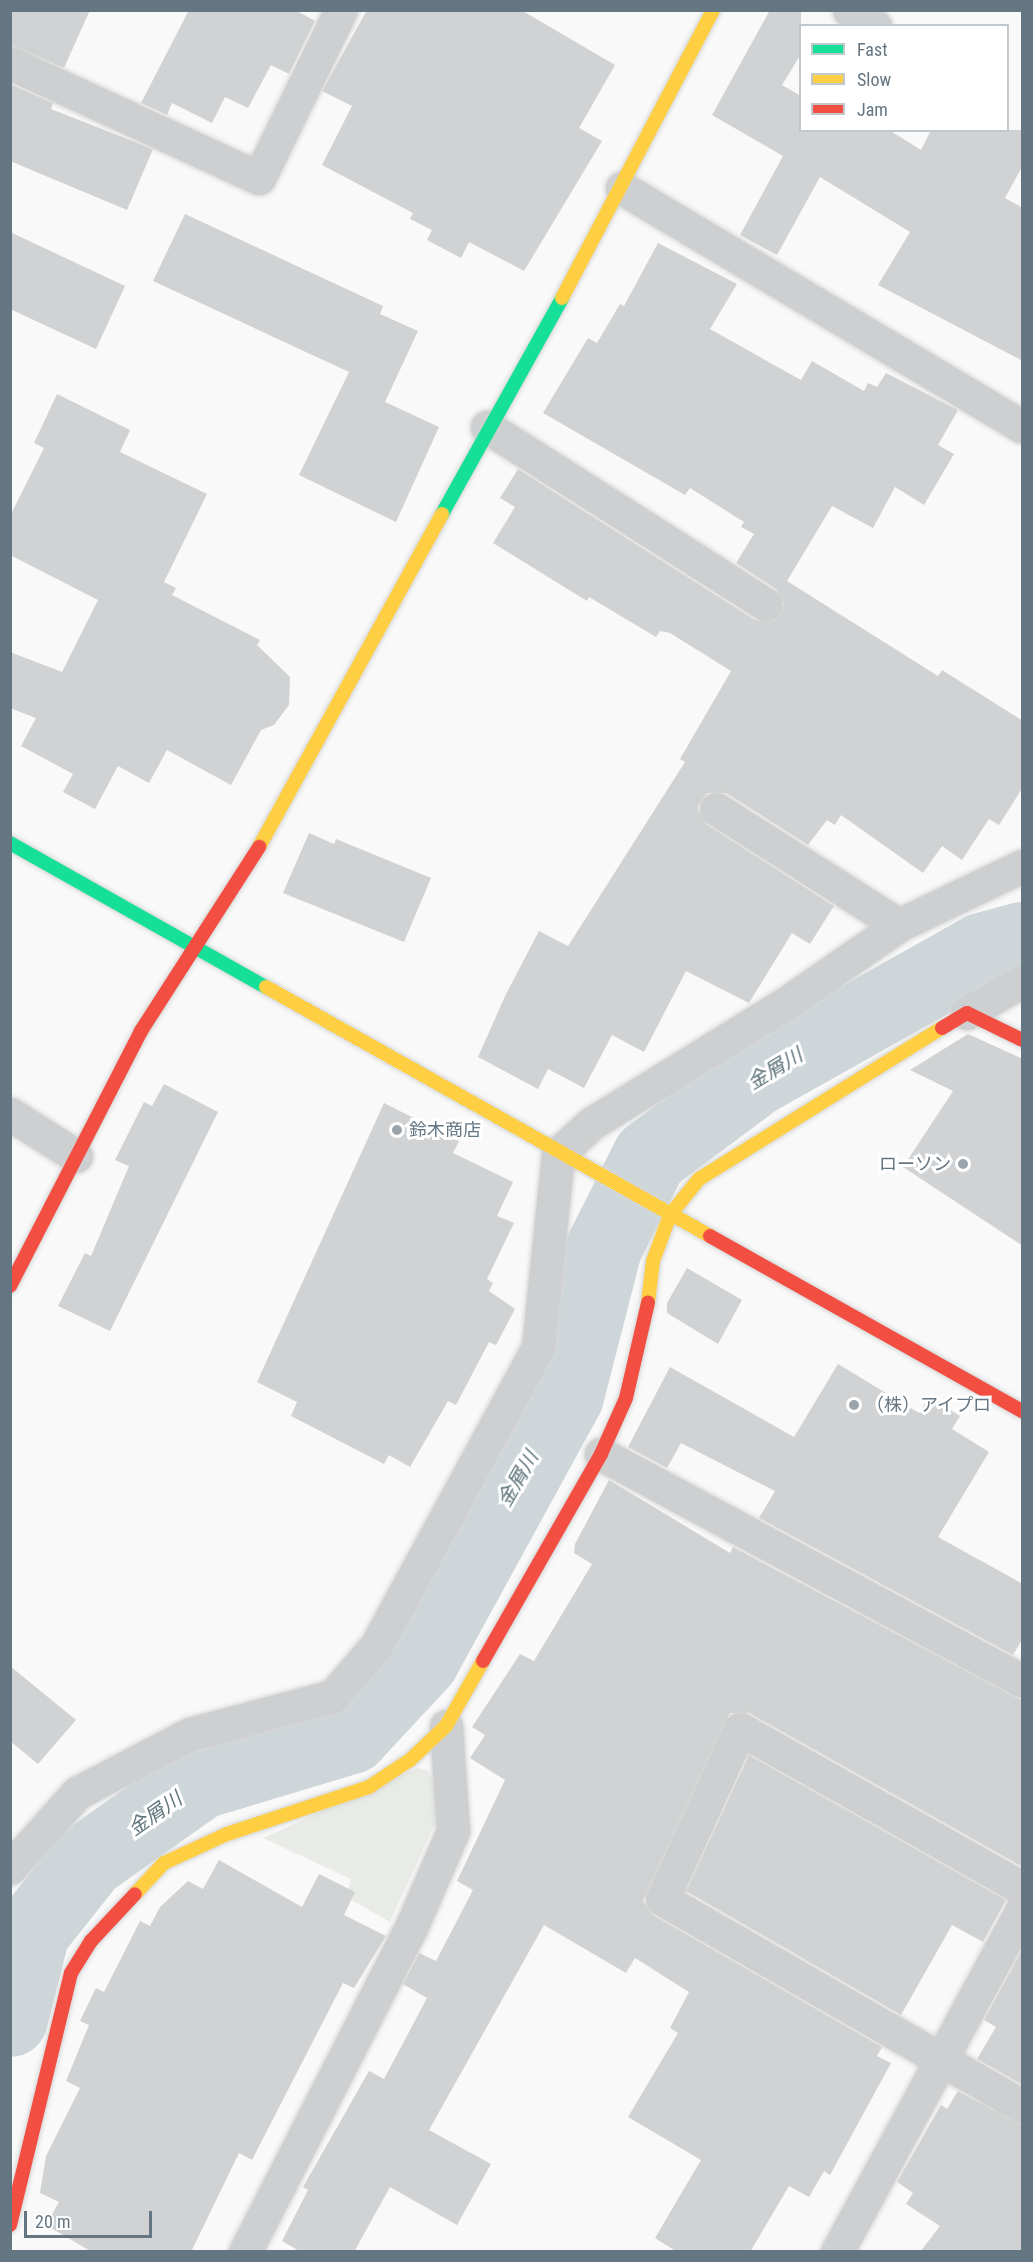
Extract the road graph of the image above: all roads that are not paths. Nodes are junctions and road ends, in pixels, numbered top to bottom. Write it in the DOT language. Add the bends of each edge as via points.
graph roads {
  1 [pos="341,10"];
  2 [pos="713,10"];
  3 [pos="849,10"];
  4 [pos="871,24"];
  5 [pos="10,63"];
  6 [pos="622,188"];
  7 [pos="1023,426"];
  8 [pos="487,428"];
  9 [pos="765,604"];
  10 [pos="716,809"];
  11 [pos="10,843"];
  12 [pos="1023,866"];
  13 [pos="899,925"];
  14 [pos="194,950"];
  15 [pos="1023,981"];
  16 [pos="967,1013"];
  17 [pos="1023,1040"];
  18 [pos="10,1114"];
  19 [pos="558,1154"];
  20 [pos="76,1156"];
  21 [pos="670,1215"];
  22 [pos="10,1286"];
  23 [pos="1023,1411"];
  24 [pos="601,1454"];
  25 [pos="1023,1681"];
  26 [pos="446,1726"];
  27 [pos="10,1868"];
  28 [pos="1023,1888"];
  29 [pos="1023,1910"];
  30 [pos="937,2060"];
  31 [pos="1023,2106"];
  32 [pos="10,2225"];
  33 [pos="245,2252"];
  34 [pos="837,2252"];
  1 -- 5 [label="street" via="259,178"];
  2 -- 6 [label="street"];
  3 -- 4 [label="street"];
  6 -- 7 [label="street"];
  6 -- 8 [label="street"];
  8 -- 9 [label="street"];
  8 -- 14 [label="street" via="246,870"];
  10 -- 13 [label="street"];
  11 -- 14 [label="street"];
  12 -- 13 [label="street"];
  13 -- 19 [label="street" via="788,1002 592,1123"];
  14 -- 19 [label="street"];
  14 -- 20 [label="street" via="141,1031"];
  15 -- 16 [label="street"];
  16 -- 17 [label="street"];
  16 -- 21 [label="street" via="699,1179"];
  18 -- 20 [label="street"];
  19 -- 21 [label="street"];
  19 -- 27 [label="street" via="538,1348 376,1646 333,1696 190,1734 77,1793"];
  20 -- 22 [label="street"];
  21 -- 23 [label="street"];
  21 -- 24 [label="street" via="653,1261 644,1332 626,1398"];
  24 -- 25 [label="street"];
  24 -- 26 [label="street"];
  26 -- 32 [label="street" via="410,1760 369,1786 164,1863 121,1902 71,1973"];
  26 -- 33 [label="street" via="453,1831 411,1929"];
  28 -- 30 [label="street" via="740,1729 662,1899"];
  29 -- 30 [label="street"];
  30 -- 31 [label="street"];
  30 -- 34 [label="street"];
}
